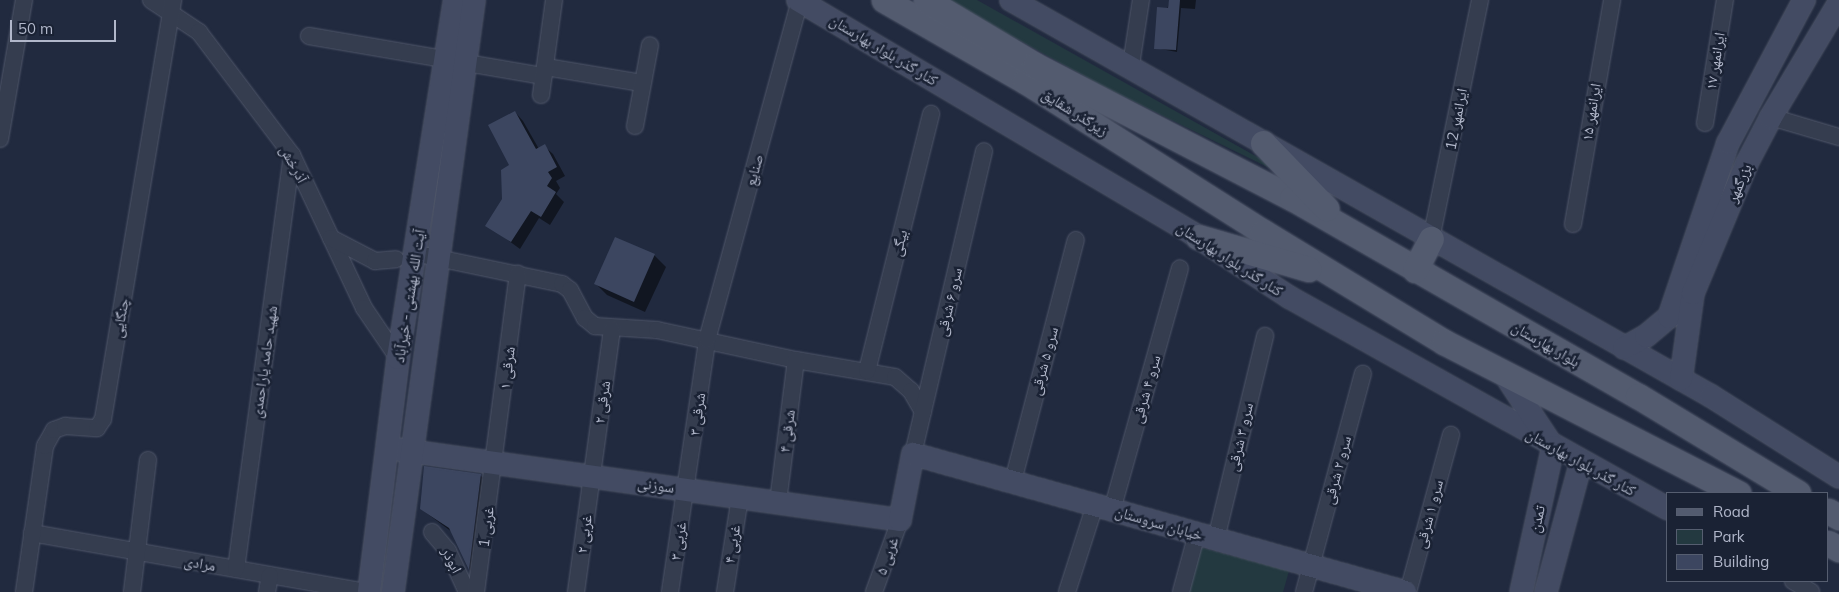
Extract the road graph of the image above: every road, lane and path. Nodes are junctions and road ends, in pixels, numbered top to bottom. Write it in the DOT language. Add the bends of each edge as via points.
graph roads {
  1 [pos="24,0"];
  2 [pos="151,0"];
  3 [pos="455,0"];
  4 [pos="474,0"];
  5 [pos="554,0"];
  6 [pos="799,0"];
  7 [pos="884,0"];
  8 [pos="926,0"];
  9 [pos="1011,0"];
  10 [pos="1141,0"];
  11 [pos="1480,0"];
  12 [pos="1612,0"];
  13 [pos="1725,0"];
  14 [pos="1804,0"];
  15 [pos="1839,3"];
  16 [pos="172,6"];
  17 [pos="1786,34"];
  18 [pos="309,36"];
  19 [pos="650,45"];
  20 [pos="1811,47"];
  21 [pos="457,60"];
  22 [pos="1130,65"];
  23 [pos="545,72"];
  24 [pos="642,83"];
  25 [pos="541,95"];
  26 [pos="931,114"];
  27 [pos="1771,117"];
  28 [pos="1705,123"];
  29 [pos="635,126"];
  30 [pos="1839,137"];
  31 [pos="0,139"];
  32 [pos="1263,143"];
  33 [pos="984,151"];
  34 [pos="292,155"];
  35 [pos="1292,198"];
  36 [pos="1573,224"];
  37 [pos="1350,233"];
  38 [pos="331,238"];
  39 [pos="1198,238"];
  40 [pos="1431,239"];
  41 [pos="1076,240"];
  42 [pos="406,255"];
  43 [pos="439,259"];
  44 [pos="1180,268"];
  45 [pos="1415,270"];
  46 [pos="518,274"];
  47 [pos="1344,280"];
  48 [pos="612,329"];
  49 [pos="1265,336"];
  50 [pos="707,340"];
  51 [pos="1624,348"];
  52 [pos="398,358"];
  53 [pos="796,360"];
  54 [pos="867,371"];
  55 [pos="1504,373"];
  56 [pos="1362,374"];
  57 [pos="1680,379"];
  58 [pos="923,412"];
  59 [pos="1451,435"];
  60 [pos="1553,447"];
  61 [pos="388,448"];
  62 [pos="413,450"];
  63 [pos="913,454"];
  64 [pos="148,460"];
  65 [pos="495,462"];
  66 [pos="1581,462"];
  67 [pos="592,476"];
  68 [pos="1839,478"];
  69 [pos="1012,482"];
  70 [pos="686,489"];
  71 [pos="1736,492"];
  72 [pos="1796,492"];
  73 [pos="740,497"];
  74 [pos="778,502"];
  75 [pos="1540,503"];
  76 [pos="1104,507"];
  77 [pos="1666,509"];
  78 [pos="1567,511"];
  79 [pos="900,520"];
  80 [pos="432,532"];
  81 [pos="32,533"];
  82 [pos="1206,536"];
  83 [pos="138,552"];
  84 [pos="1312,566"];
  85 [pos="236,569"];
  86 [pos="270,575"];
  87 [pos="1795,582"];
  88 [pos="24,592"];
  89 [pos="132,592"];
  90 [pos="268,592"];
  91 [pos="368,592"];
  92 [pos="393,592"];
  93 [pos="468,592"];
  94 [pos="476,592"];
  95 [pos="576,592"];
  96 [pos="670,592"];
  97 [pos="725,592"];
  98 [pos="874,592"];
  99 [pos="1067,592"];
  100 [pos="1181,592"];
  101 [pos="1304,592"];
  102 [pos="1407,592"];
  103 [pos="1521,592"];
  104 [pos="1546,592"];
  105 [pos="1811,592"];
  1 -- 31 [label="street"];
  2 -- 16 [label="street, آذرخش"];
  3 -- 21 [label="main road, آیت الله بهشتی - خیرآباد"];
  4 -- 21 [label="main road, آیت الله بهشتی - خیرآباد"];
  5 -- 23 [label="street"];
  6 -- 39 [label="main road, کنار گذر بلوار بهارستان"];
  6 -- 50 [label="street, صنایع"];
  7 -- 47 [label="main road, زیرگذر شقایق" via="1025,81 1262,232"];
  8 -- 35 [label="main road, زیرگذر شقایق" via="1035,65"];
  9 -- 22 [label="main road"];
  10 -- 22 [label="street"];
  11 -- 40 [label="street, ایرانمهر 12"];
  12 -- 36 [label="street, ایرانمهر ۱۵"];
  13 -- 28 [label="street, ایرانمهر ۱۷"];
  14 -- 17 [label="main road, بزرگمهر"];
  15 -- 20 [label="main road, بزرگمهر"];
  16 -- 34 [label="street, آذرخش" via="199,32"];
  16 -- 81 [label="street, چنگایی" via="103,419 97,428 65,426 54,430 45,446"];
  17 -- 20 [label="main road"];
  17 -- 51 [label="main road, بزرگمهر" via="1728,143 1669,317 1646,336"];
  18 -- 21 [label="street"];
  19 -- 24 [label="street"];
  20 -- 27 [label="main road, بزرگمهر"];
  21 -- 23 [label="street"];
  21 -- 42 [label="main road, آیت الله بهشتی - خیرآباد"];
  21 -- 43 [label="main road, آیت الله بهشتی - خیرآباد"];
  22 -- 32 [label="main road"];
  23 -- 24 [label="street"];
  23 -- 25 [label="street"];
  24 -- 29 [label="street"];
  26 -- 54 [label="street, بیگی"];
  27 -- 30 [label="street"];
  27 -- 57 [label="main road, بزرگمهر" via="1747,163 1693,293"];
  32 -- 37 [label="main road"];
  32 -- 40 [label="main road"];
  33 -- 58 [label="street, سرو ۶ شرقی"];
  34 -- 38 [label="street, آذرخش"];
  34 -- 85 [label="street, شهید حامد یاراحمدی"];
  35 -- 37 [label="main road, بلوار بهارستان"];
  37 -- 45 [label="main road, بلوار بهارستان"];
  38 -- 42 [label="street" via="375,261"];
  38 -- 52 [label="street, آذرخش" via="364,308"];
  39 -- 47 [label="main road"];
  39 -- 60 [label="main road, کنار گذر بلوار بهارستان" via="1289,297"];
  40 -- 45 [label="main road"];
  40 -- 51 [label="main road"];
  41 -- 69 [label="street, سرو ۵ شرقی"];
  42 -- 43 [label="street"];
  42 -- 52 [label="main road, آیت الله بهشتی - خیرآباد"];
  43 -- 46 [label="street"];
  43 -- 62 [label="main road, آیت الله بهشتی - خیرآباد"];
  44 -- 76 [label="street, سرو ۴ شرقی"];
  45 -- 72 [label="main road, بلوار بهارستان" via="1638,396"];
  46 -- 48 [label="street" via="562,284 570,290 589,323"];
  46 -- 65 [label="street, شرقی ۱"];
  47 -- 55 [label="main road" via="1444,342"];
  48 -- 50 [label="street" via="656,330"];
  48 -- 67 [label="street, شرقی ۲"];
  49 -- 82 [label="street, سرو ۳ شرقی"];
  50 -- 53 [label="street"];
  50 -- 70 [label="street, شرقی ۳"];
  51 -- 57 [label="main road"];
  52 -- 61 [label="main road, آیت الله بهشتی - خیرآباد"];
  53 -- 54 [label="street"];
  53 -- 74 [label="street, شرقی ۴"];
  54 -- 58 [label="street" via="895,377 911,391"];
  55 -- 60 [label="main road"];
  55 -- 71 [label="main road"];
  56 -- 84 [label="street, سرو ۲ شرقی"];
  57 -- 68 [label="main road"];
  58 -- 63 [label="street, سرو ۶ شرقی"];
  59 -- 102 [label="street, سرو ۱ شرقی"];
  60 -- 66 [label="main road, کنار گذر بلوار بهارستان"];
  60 -- 75 [label="main road, تمدن"];
  61 -- 62 [label="main road, سوزنی"];
  61 -- 91 [label="main road, آیت الله بهشتی - خیرآباد"];
  62 -- 65 [label="main road, سوزنی"];
  62 -- 92 [label="main road, آیت الله بهشتی - خیرآباد"];
  63 -- 69 [label="main road, خیابان سروستان"];
  63 -- 79 [label="main road"];
  64 -- 83 [label="street"];
  65 -- 67 [label="main road, سوزنی"];
  65 -- 94 [label="street, غربی 1"];
  66 -- 77 [label="main road, کنار گذر بلوار بهارستان"];
  66 -- 78 [label="main road, تمدن"];
  67 -- 70 [label="main road, سوزنی"];
  67 -- 95 [label="street, غربی ۲"];
  69 -- 76 [label="main road, خیابان سروستان"];
  70 -- 73 [label="main road, سوزنی"];
  70 -- 96 [label="street, غربی ۳"];
  73 -- 74 [label="main road, سوزنی"];
  73 -- 97 [label="street, غربی ۴"];
  74 -- 79 [label="main road, سوزنی"];
  75 -- 78 [label="main road" via="1553,496 1565,504"];
  75 -- 103 [label="main road, تمدن"];
  76 -- 82 [label="main road, خیابان سروستان"];
  76 -- 99 [label="street, سرو ۴ شرقی"];
  78 -- 104 [label="main road, تمدن"];
  79 -- 98 [label="street, غربی ۵"];
  80 -- 93 [label="street, ابوذر" via="448,551"];
  81 -- 83 [label="street, مرادی"];
  81 -- 88 [label="street, چنگایی"];
  82 -- 84 [label="main road, خیابان سروستان"];
  82 -- 100 [label="street, سرو ۳ شرقی"];
  83 -- 85 [label="street, مرادی"];
  83 -- 89 [label="street"];
  84 -- 101 [label="street, سرو ۲ شرقی"];
  84 -- 102 [label="main road, خیابان سروستان"];
  85 -- 86 [label="street, مرادی"];
  86 -- 90 [label="street"];
  86 -- 91 [label="street, مرادی"];
  87 -- 105 [label="street"];
}
